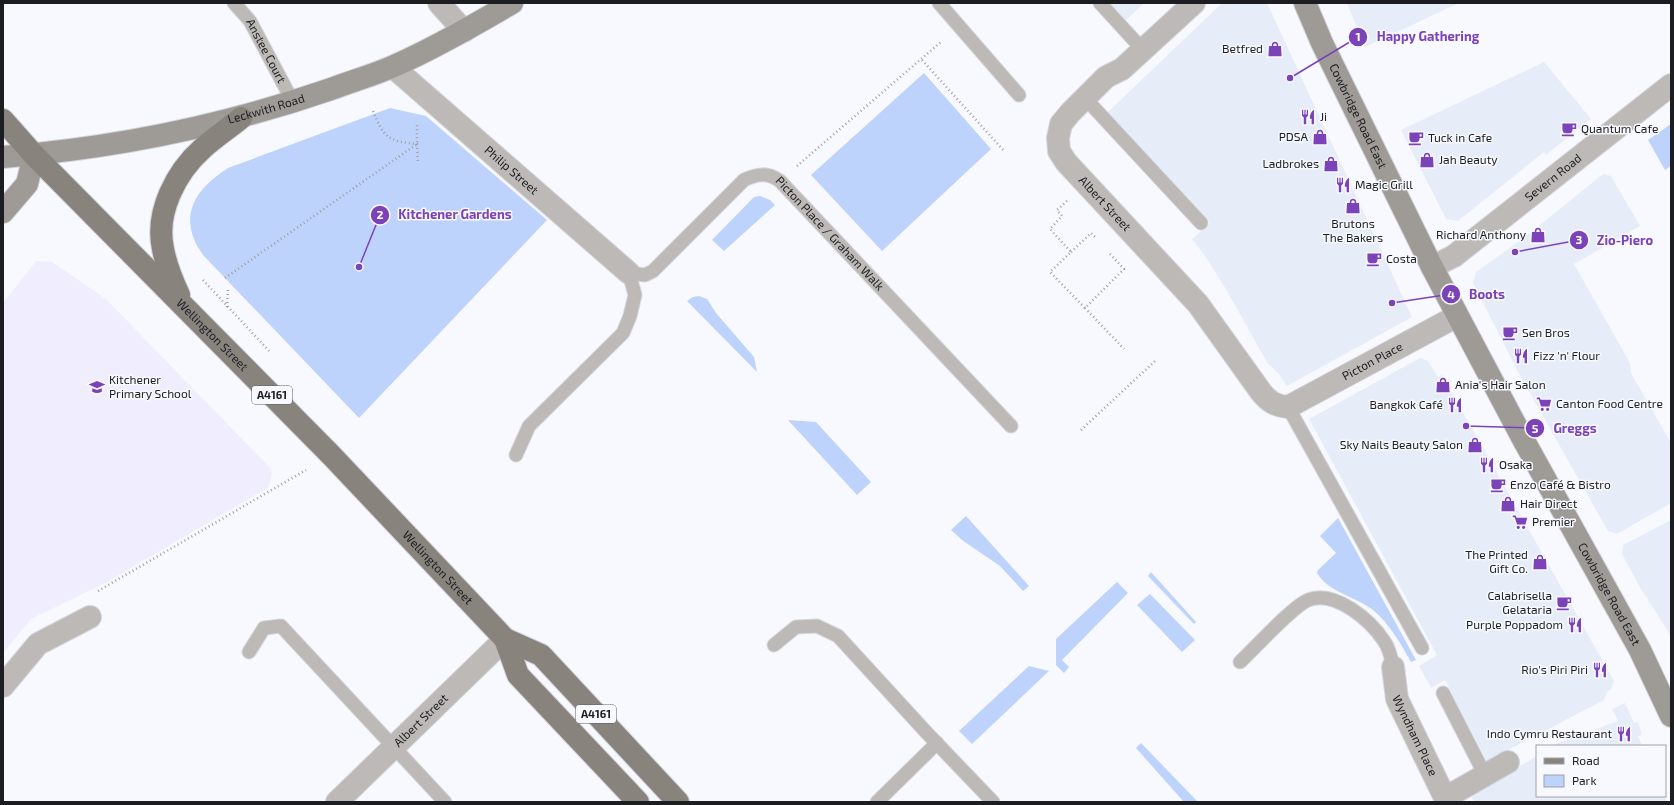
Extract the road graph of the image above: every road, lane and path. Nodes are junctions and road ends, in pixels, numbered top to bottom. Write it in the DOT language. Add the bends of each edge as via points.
graph roads {
  1 [pos="234,3"];
  2 [pos="439,3"];
  3 [pos="512,3"];
  4 [pos="940,3"];
  5 [pos="1100,3"];
  6 [pos="1194,3"];
  7 [pos="1305,3"];
  8 [pos="959,26"];
  9 [pos="464,31"];
  10 [pos="1143,50"];
  11 [pos="922,60"];
  12 [pos="393,67"];
  13 [pos="1671,84"];
  14 [pos="1019,95"];
  15 [pos="1085,98"];
  16 [pos="293,102"];
  17 [pos="372,110"];
  18 [pos="241,118"];
  19 [pos="3,120"];
  20 [pos="416,121"];
  21 [pos="417,144"];
  22 [pos="1005,152"];
  23 [pos="34,155"];
  24 [pos="3,157"];
  25 [pos="418,163"];
  26 [pos="780,181"];
  27 [pos="1070,198"];
  28 [pos="3,212"];
  29 [pos="1201,223"];
  30 [pos="1096,238"];
  31 [pos="1071,252"];
  32 [pos="1110,254"];
  33 [pos="1432,267"];
  34 [pos="629,273"];
  35 [pos="224,278"];
  36 [pos="228,289"];
  37 [pos="184,305"];
  38 [pos="227,308"];
  39 [pos="1085,308"];
  40 [pos="1457,316"];
  41 [pos="1124,349"];
  42 [pos="1154,361"];
  43 [pos="1288,407"];
  44 [pos="1011,426"];
  45 [pos="1081,430"];
  46 [pos="331,455"];
  47 [pos="516,456"];
  48 [pos="90,617"];
  49 [pos="505,639"];
  50 [pos="774,645"];
  51 [pos="1422,648"];
  52 [pos="249,652"];
  53 [pos="1240,662"];
  54 [pos="1393,667"];
  55 [pos="3,686"];
  56 [pos="1443,693"];
  57 [pos="1671,716"];
  58 [pos="937,743"];
  59 [pos="394,748"];
  60 [pos="1508,762"];
  61 [pos="1485,776"];
  62 [pos="1446,800"];
  63 [pos="337,802"];
  64 [pos="445,802"];
  65 [pos="638,802"];
  66 [pos="678,802"];
  67 [pos="877,802"];
  68 [pos="993,802"];
  1 -- 16 [label="lane, Anstee Court" via="250,21"];
  2 -- 9 [label="street"];
  3 -- 9 [label="street, Leckwith Road"];
  4 -- 8 [label="lane"];
  5 -- 10 [label="lane"];
  6 -- 10 [label="street, Albert Street"];
  7 -- 33 [label="street, Cowbridge Road East" via="1322,43"];
  8 -- 11 [label="path"];
  8 -- 14 [label="lane"];
  9 -- 12 [label="street, Leckwith Road"];
  10 -- 15 [label="street, Albert Street" via="1122,69 1106,77"];
  11 -- 22 [label="path"];
  11 -- 26 [label="path"];
  12 -- 16 [label="street, Leckwith Road"];
  12 -- 34 [label="street, Philip Street"];
  13 -- 33 [label="street, Severn Road" via="1459,251"];
  15 -- 29 [label="lane"];
  15 -- 43 [label="street, Albert Street" via="1061,124 1059,151 1066,162 1198,304 1267,400 1276,406"];
  16 -- 18 [label="street, Leckwith Road"];
  17 -- 21 [label="path" via="385,134 395,141"];
  18 -- 23 [label="street, Leckwith Road" via="151,138"];
  18 -- 37 [label="main road" via="203,148 187,165 174,185 163,213 162,247 169,273"];
  19 -- 23 [label="main road, A4161"];
  20 -- 21 [label="path"];
  21 -- 25 [label="path"];
  21 -- 35 [label="path"];
  23 -- 24 [label="street, Leckwith Road"];
  23 -- 28 [label="street" via="27,184"];
  23 -- 37 [label="main road, Wellington Street / A4161"];
  26 -- 34 [label="lane, Picton Place / Graham Walk" via="773,176 757,174 744,180 653,271 645,275"];
  26 -- 44 [label="lane, Picton Place / Graham Walk"];
  27 -- 31 [label="path" via="1057,210 1062,216 1050,229"];
  30 -- 31 [label="path" via="1091,233"];
  31 -- 39 [label="path" via="1050,272"];
  32 -- 39 [label="path" via="1124,269"];
  33 -- 40 [label="street, Cowbridge Road East"];
  34 -- 47 [label="lane" via="635,295 623,333 529,426"];
  36 -- 38 [label="path"];
  37 -- 46 [label="main road, Wellington Street / A4161"];
  39 -- 41 [label="path"];
  40 -- 43 [label="street, Picton Place"];
  40 -- 57 [label="street, Cowbridge Road East" via="1640,650"];
  42 -- 45 [label="path"];
  43 -- 51 [label="lane"];
  46 -- 48 [label="path" via="81,600"];
  46 -- 49 [label="main road, Wellington Street / A4161"];
  48 -- 55 [label="street" via="38,644"];
  49 -- 59 [label="street, Albert Street"];
  49 -- 65 [label="main road, Wellington Street / A4161" via="518,676"];
  49 -- 66 [label="main road, Wellington Street / A4161" via="541,655"];
  50 -- 58 [label="lane" via="796,627 817,626 838,636"];
  52 -- 59 [label="lane" via="264,628 281,626"];
  53 -- 54 [label="lane" via="1297,608 1309,600 1323,598 1339,602 1371,625 1390,653"];
  54 -- 62 [label="street, Wyndham Place" via="1397,699"];
  56 -- 61 [label="lane"];
  58 -- 67 [label="lane"];
  58 -- 68 [label="lane"];
  59 -- 63 [label="street, Albert Street"];
  59 -- 64 [label="lane"];
  60 -- 61 [label="street"];
  61 -- 62 [label="street"];
}
